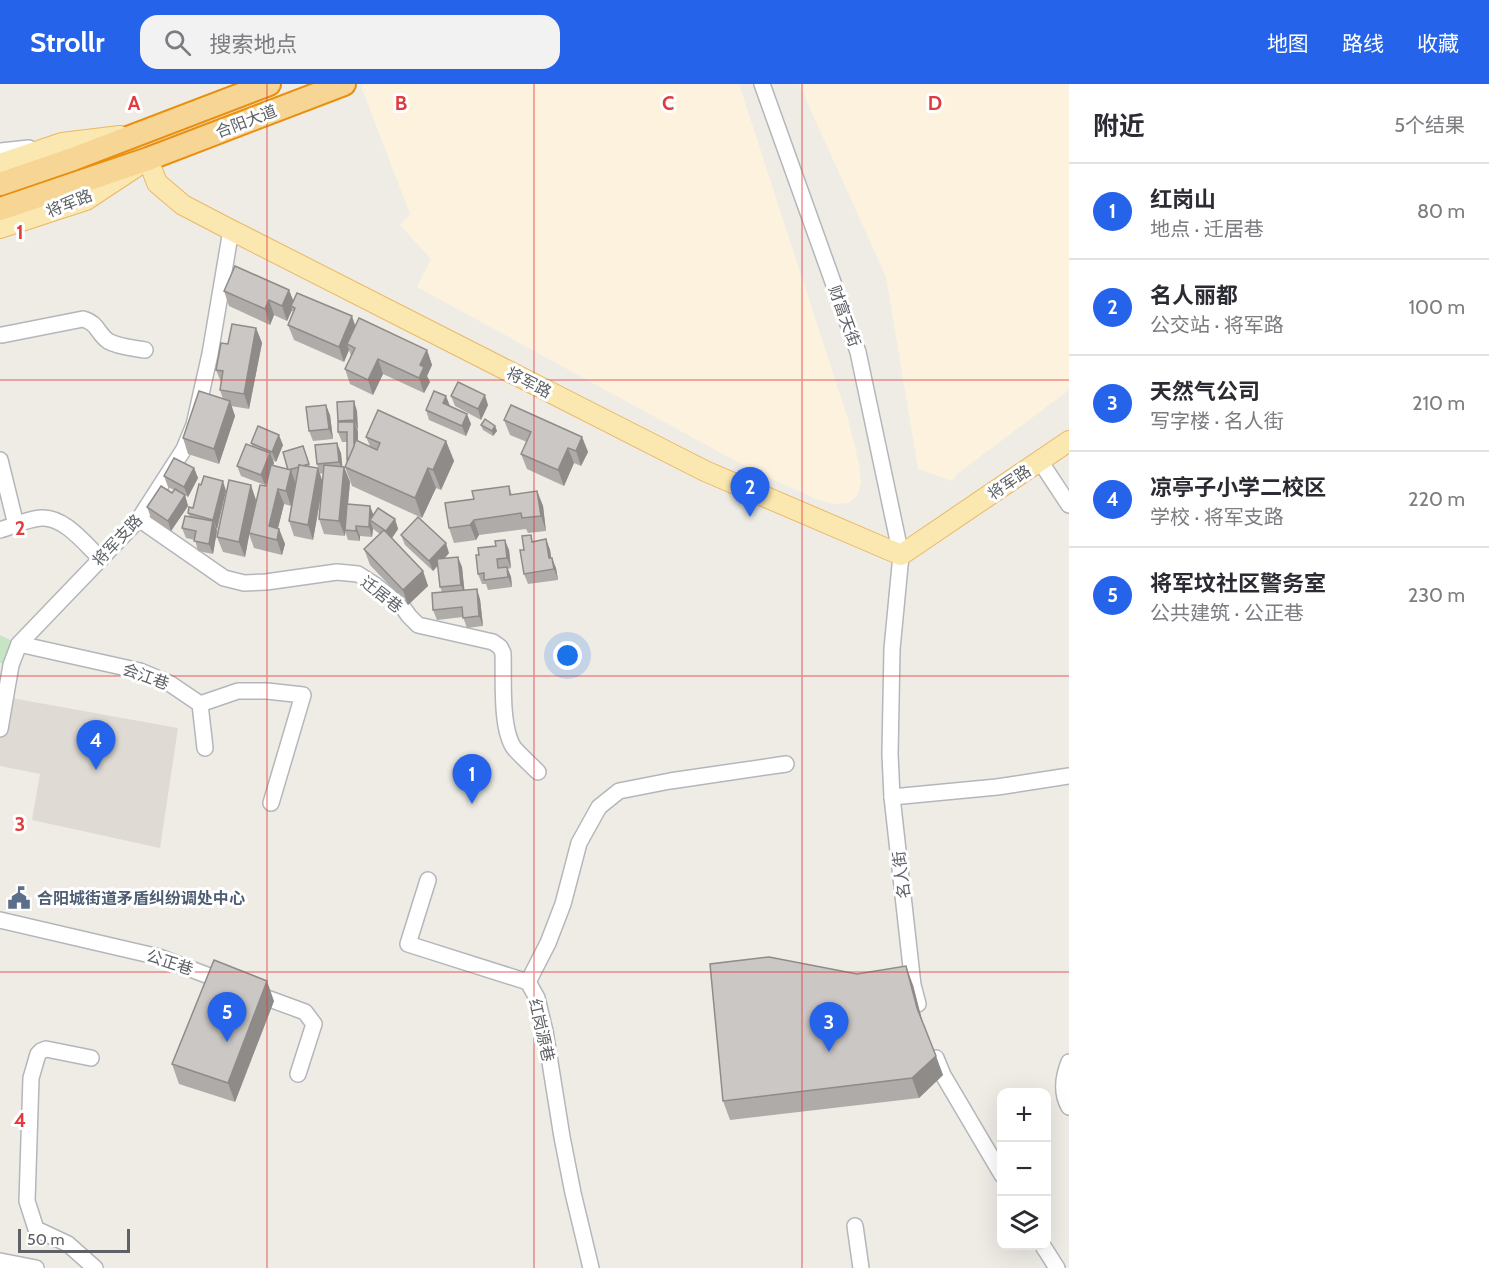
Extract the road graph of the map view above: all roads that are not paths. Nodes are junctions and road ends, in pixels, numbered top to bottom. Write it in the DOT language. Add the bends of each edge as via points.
graph roads {
  1 [pos="269,84"];
  2 [pos="344,84"];
  3 [pos="762,84"];
  4 [pos="140,133"];
  5 [pos="62,143"];
  6 [pos="0,152"];
  7 [pos="148,159"];
  8 [pos="0,164"];
  9 [pos="0,184"];
  10 [pos="0,209"];
  11 [pos="0,228"];
  12 [pos="231,230"];
  13 [pos="1,335"];
  14 [pos="145,350"];
  15 [pos="1069,441"];
  16 [pos="0,460"];
  17 [pos="1040,461"];
  18 [pos="1069,505"];
  19 [pos="139,519"];
  20 [pos="16,525"];
  21 [pos="0,530"];
  22 [pos="902,555"];
  23 [pos="101,559"];
  24 [pos="19,644"];
  25 [pos="200,704"];
  26 [pos="0,729"];
  27 [pos="205,748"];
  28 [pos="786,764"];
  29 [pos="538,772"];
  30 [pos="1069,776"];
  31 [pos="891,796"];
  32 [pos="271,803"];
  33 [pos="428,880"];
  34 [pos="0,920"];
  35 [pos="528,982"];
  36 [pos="922,1018"];
  37 [pos="932,1047"];
  38 [pos="91,1058"];
  39 [pos="1069,1062"];
  40 [pos="298,1074"];
  41 [pos="1069,1107"];
  42 [pos="997,1167"];
  43 [pos="855,1226"];
  44 [pos="1046,1250"];
  45 [pos="0,1261"];
  46 [pos="36,1268"];
  47 [pos="95,1268"];
  48 [pos="591,1268"];
  49 [pos="861,1268"];
  50 [pos="1057,1268"];
  1 -- 4 [label="highway, 合阳大道"];
  2 -- 7 [label="highway, 合阳大道"];
  3 -- 22 [label="street, 财富天街" via="858,352"];
  4 -- 5 [label="main road"];
  4 -- 9 [label="highway, 合阳大道"];
  5 -- 6 [label="street"];
  5 -- 8 [label="main road"];
  7 -- 10 [label="highway, 合阳大道"];
  7 -- 11 [label="main road, 将军路" via="86,200"];
  7 -- 12 [label="main road, 将军路" via="157,183 183,205"];
  12 -- 19 [label="street, 将军支路" via="194,426 184,449"];
  12 -- 22 [label="main road, 将军路" via="705,471"];
  13 -- 14 [label="street" via="84,319 115,344"];
  15 -- 17 [label="main road, 将军路"];
  16 -- 20 [label="street"];
  17 -- 18 [label="street"];
  17 -- 22 [label="main road, 将军路"];
  19 -- 23 [label="street, 将军支路"];
  19 -- 29 [label="street, 迁居巷" via="224,578 255,583 336,572 358,574 402,606 418,625 493,642 503,653 507,732 514,747"];
  20 -- 21 [label="street"];
  20 -- 23 [label="street" via="39,518 62,522"];
  22 -- 31 [label="street, 名人街" via="892,649"];
  23 -- 24 [label="street, 将军支路"];
  24 -- 25 [label="street, 会江巷" via="140,671 170,683"];
  24 -- 26 [label="street, 将军支路" via="11,665"];
  25 -- 27 [label="street"];
  25 -- 32 [label="street" via="238,691 303,695"];
  28 -- 35 [label="street" via="619,791 599,807 579,843 563,904"];
  30 -- 31 [label="street"];
  31 -- 36 [label="street, 名人街" via="913,986"];
  33 -- 35 [label="street, 红岗源巷" via="408,944"];
  34 -- 40 [label="street, 公正巷" via="159,957 305,1012 314,1023"];
  35 -- 48 [label="street, 红岗源巷" via="537,998 545,1031 564,1148"];
  37 -- 42 [label="street" via="943,1075"];
  38 -- 47 [label="street" via="46,1049 38,1054 31,1078 27,1201 36,1229 68,1244"];
  39 -- 41 [label="street" via="1063,1080"];
  43 -- 49 [label="street"];
  44 -- 50 [label="street"];
  45 -- 46 [label="street"];
}
